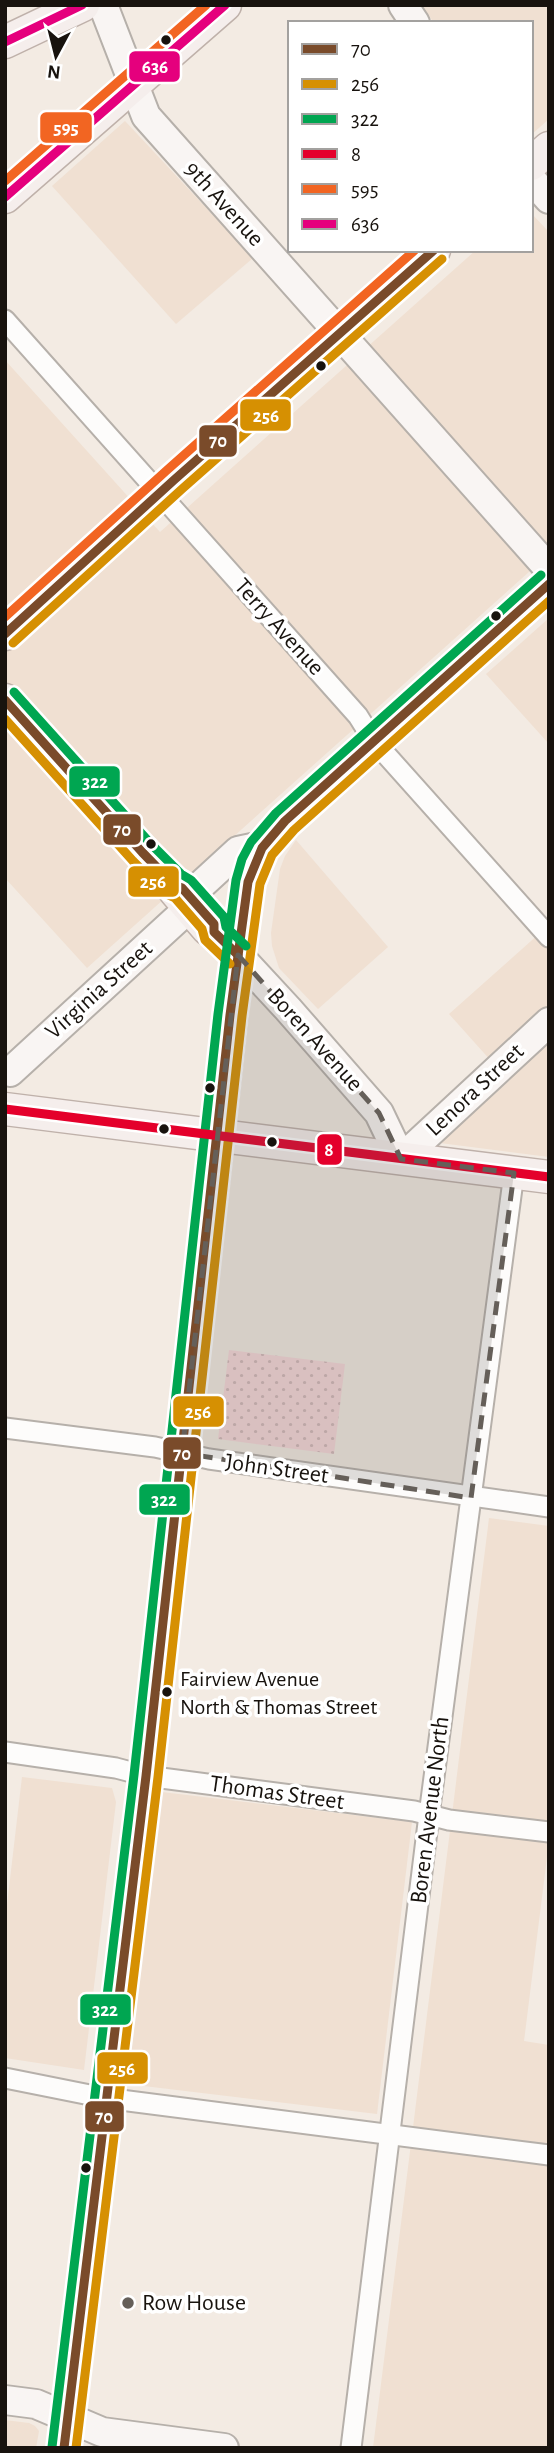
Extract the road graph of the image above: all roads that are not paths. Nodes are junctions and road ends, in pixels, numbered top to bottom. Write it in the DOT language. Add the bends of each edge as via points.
graph roads {
  1 [pos="83,5"];
  2 [pos="103,5"];
  3 [pos="225,5"];
  4 [pos="402,5"];
  5 [pos="414,21"];
  6 [pos="5,42"];
  7 [pos="134,85"];
  8 [pos="549,148"];
  9 [pos="533,162"];
  10 [pos="533,181"];
  11 [pos="5,197"];
  12 [pos="549,199"];
  13 [pos="432,252"];
  14 [pos="5,320"];
  15 [pos="340,334"];
  16 [pos="159,494"];
  17 [pos="549,569"];
  18 [pos="549,583"];
  19 [pos="5,634"];
  20 [pos="5,700"];
  21 [pos="373,740"];
  22 [pos="261,846"];
  23 [pos="184,897"];
  24 [pos="549,937"];
  25 [pos="238,956"];
  26 [pos="549,1022"];
  27 [pos="8,1069"];
  28 [pos="7,1109"];
  29 [pos="217,1135"];
  30 [pos="401,1159"];
  31 [pos="514,1173"];
  32 [pos="549,1177"];
  33 [pos="5,1428"];
  34 [pos="182,1453"];
  35 [pos="471,1498"];
  36 [pos="549,1507"];
  37 [pos="5,1752"];
  38 [pos="146,1776"];
  39 [pos="429,1815"];
  40 [pos="549,1832"];
  41 [pos="5,2078"];
  42 [pos="105,2098"];
  43 [pos="390,2134"];
  44 [pos="549,2155"];
  45 [pos="5,2400"];
  46 [pos="66,2432"];
  47 [pos="224,2448"];
  48 [pos="351,2448"];
  1 -- 6 [label="main road"];
  2 -- 7 [label="street, 9th Avenue"];
  3 -- 7 [label="main road"];
  4 -- 5 [label="street"];
  7 -- 11 [label="main road"];
  7 -- 15 [label="street, 9th Avenue" via="146,116"];
  8 -- 9 [label="main road"];
  10 -- 12 [label="street"];
  13 -- 15 [label="main road"];
  14 -- 16 [label="street, Terry Avenue"];
  15 -- 16 [label="main road"];
  15 -- 17 [label="street, 9th Avenue"];
  16 -- 19 [label="main road"];
  16 -- 21 [label="street, Terry Avenue" via="358,716"];
  18 -- 21 [label="street, Virginia Street"];
  20 -- 23 [label="main road, Boren Avenue"];
  21 -- 22 [label="street, Virginia Street"];
  21 -- 24 [label="street, Terry Avenue"];
  22 -- 23 [label="street, Virginia Street" via="237,851"];
  22 -- 25 [label="street" via="248,881"];
  23 -- 25 [label="main road, Boren Avenue" via="208,929"];
  23 -- 27 [label="street, Virginia Street"];
  25 -- 29 [label="main road"];
  25 -- 30 [label="street, Boren Avenue" via="379,1113"];
  26 -- 30 [label="street, Lenora Street"];
  27 -- 28 [label="street"];
  28 -- 29 [label="main road"];
  29 -- 30 [label="main road"];
  29 -- 34 [label="main road"];
  30 -- 31 [label="main road"];
  31 -- 32 [label="main road"];
  31 -- 35 [label="street, Boren Avenue North"];
  33 -- 34 [label="street, John Street"];
  34 -- 35 [label="street, John Street"];
  34 -- 38 [label="main road"];
  35 -- 36 [label="street, John Street"];
  35 -- 39 [label="street, Boren Avenue North"];
  37 -- 38 [label="street, Thomas Street"];
  38 -- 39 [label="street, Thomas Street"];
  38 -- 42 [label="main road"];
  39 -- 40 [label="street, Thomas Street"];
  39 -- 43 [label="street, Boren Avenue North"];
  41 -- 42 [label="street"];
  42 -- 43 [label="street"];
  42 -- 46 [label="main road"];
  43 -- 44 [label="street"];
  43 -- 48 [label="street, Boren Avenue North"];
  45 -- 46 [label="street" via="36,2404"];
  46 -- 47 [label="street" via="102,2432"];
}
